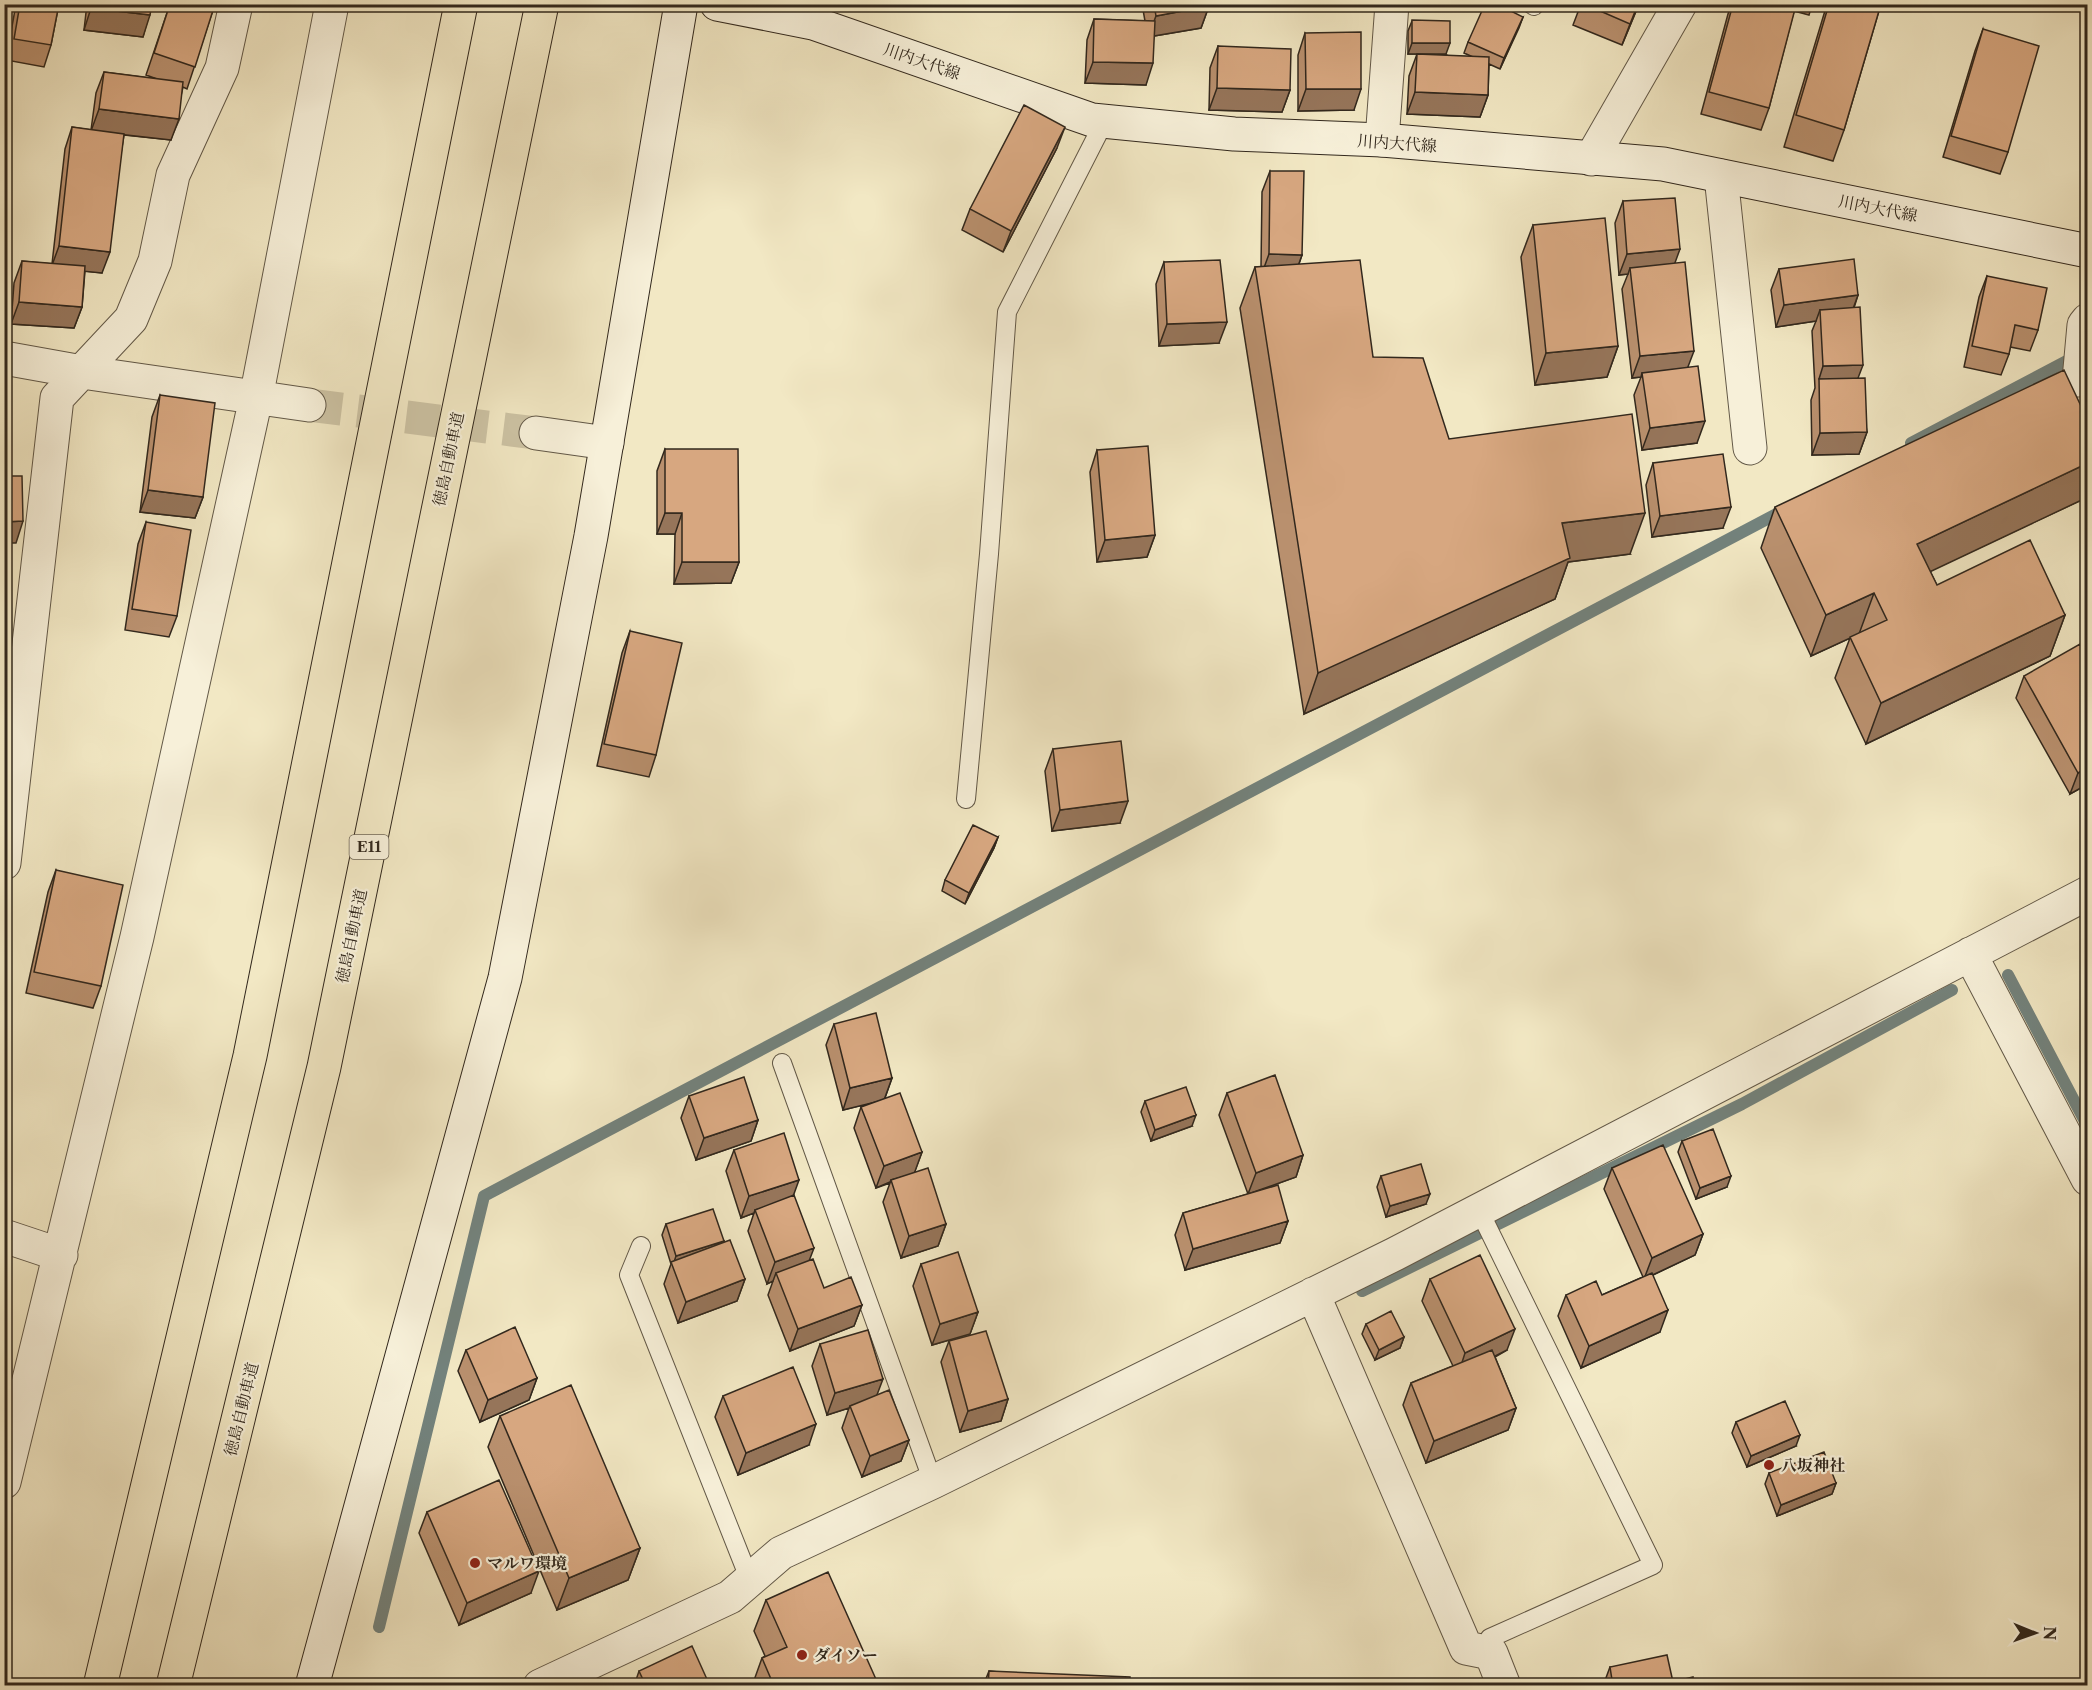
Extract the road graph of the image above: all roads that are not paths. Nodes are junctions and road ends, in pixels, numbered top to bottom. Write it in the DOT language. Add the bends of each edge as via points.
graph roads {
  1 [pos="236,4"];
  2 [pos="332,4"];
  3 [pos="461,4"];
  4 [pos="542,4"];
  5 [pos="681,4"];
  6 [pos="717,4"];
  7 [pos="1392,4"];
  8 [pos="1680,4"];
  9 [pos="814,14"];
  10 [pos="1104,122"];
  11 [pos="1382,140"];
  12 [pos="1591,159"];
  13 [pos="1721,176"];
  14 [pos="2088,251"];
  15 [pos="2088,320"];
  16 [pos="4,358"];
  17 [pos="82,372"];
  18 [pos="2079,380"];
  19 [pos="256,398"];
  20 [pos="309,405"];
  21 [pos="536,433"];
  22 [pos="607,442"];
  23 [pos="1750,448"];
  24 [pos="966,800"];
  25 [pos="4,863"];
  26 [pos="2088,893"];
  27 [pos="1970,954"];
  28 [pos="782,1063"];
  29 [pos="2088,1179"];
  30 [pos="1479,1210"];
  31 [pos="4,1236"];
  32 [pos="641,1246"];
  33 [pos="61,1255"];
  34 [pos="1313,1294"];
  35 [pos="4,1482"];
  36 [pos="933,1482"];
  37 [pos="749,1578"];
  38 [pos="1491,1653"];
  39 [pos="102,1676"];
  40 [pos="173,1686"];
  41 [pos="312,1686"];
  42 [pos="540,1686"];
  43 [pos="1504,1686"];
  1 -- 17 [label="street" via="222,68 173,175 155,261 131,320"];
  2 -- 19 [label="street"];
  3 -- 39 [label="highway" via="250,1056"];
  4 -- 40 [label="highway, 徳島自動車道 / E11" via="324,1067"];
  5 -- 22 [label="street"];
  6 -- 9 [label="street, 川内大代線"];
  7 -- 11 [label="street"];
  8 -- 12 [label="street"];
  9 -- 10 [label="street, 川内大代線"];
  10 -- 11 [label="street, 川内大代線" via="1234,134"];
  10 -- 24 [label="lane" via="1006,312"];
  11 -- 12 [label="street, 川内大代線"];
  12 -- 13 [label="street, 川内大代線" via="1663,164"];
  13 -- 14 [label="street, 川内大代線"];
  13 -- 23 [label="street"];
  15 -- 18 [label="street" via="2084,325"];
  16 -- 17 [label="street"];
  17 -- 19 [label="street"];
  17 -- 25 [label="street" via="57,398"];
  19 -- 20 [label="street"];
  19 -- 33 [label="street" via="137,937"];
  21 -- 22 [label="street"];
  22 -- 41 [label="street" via="505,978"];
  26 -- 27 [label="street"];
  27 -- 29 [label="street"];
  27 -- 30 [label="street"];
  28 -- 36 [label="lane"];
  30 -- 34 [label="street"];
  30 -- 38 [label="lane" via="1653,1565 1490,1638"];
  31 -- 33 [label="street"];
  32 -- 37 [label="lane" via="629,1275"];
  33 -- 35 [label="street"];
  34 -- 36 [label="street"];
  34 -- 38 [label="street" via="1466,1648"];
  36 -- 37 [label="street" via="781,1553"];
  37 -- 42 [label="street" via="730,1597"];
  38 -- 43 [label="street"];
}
